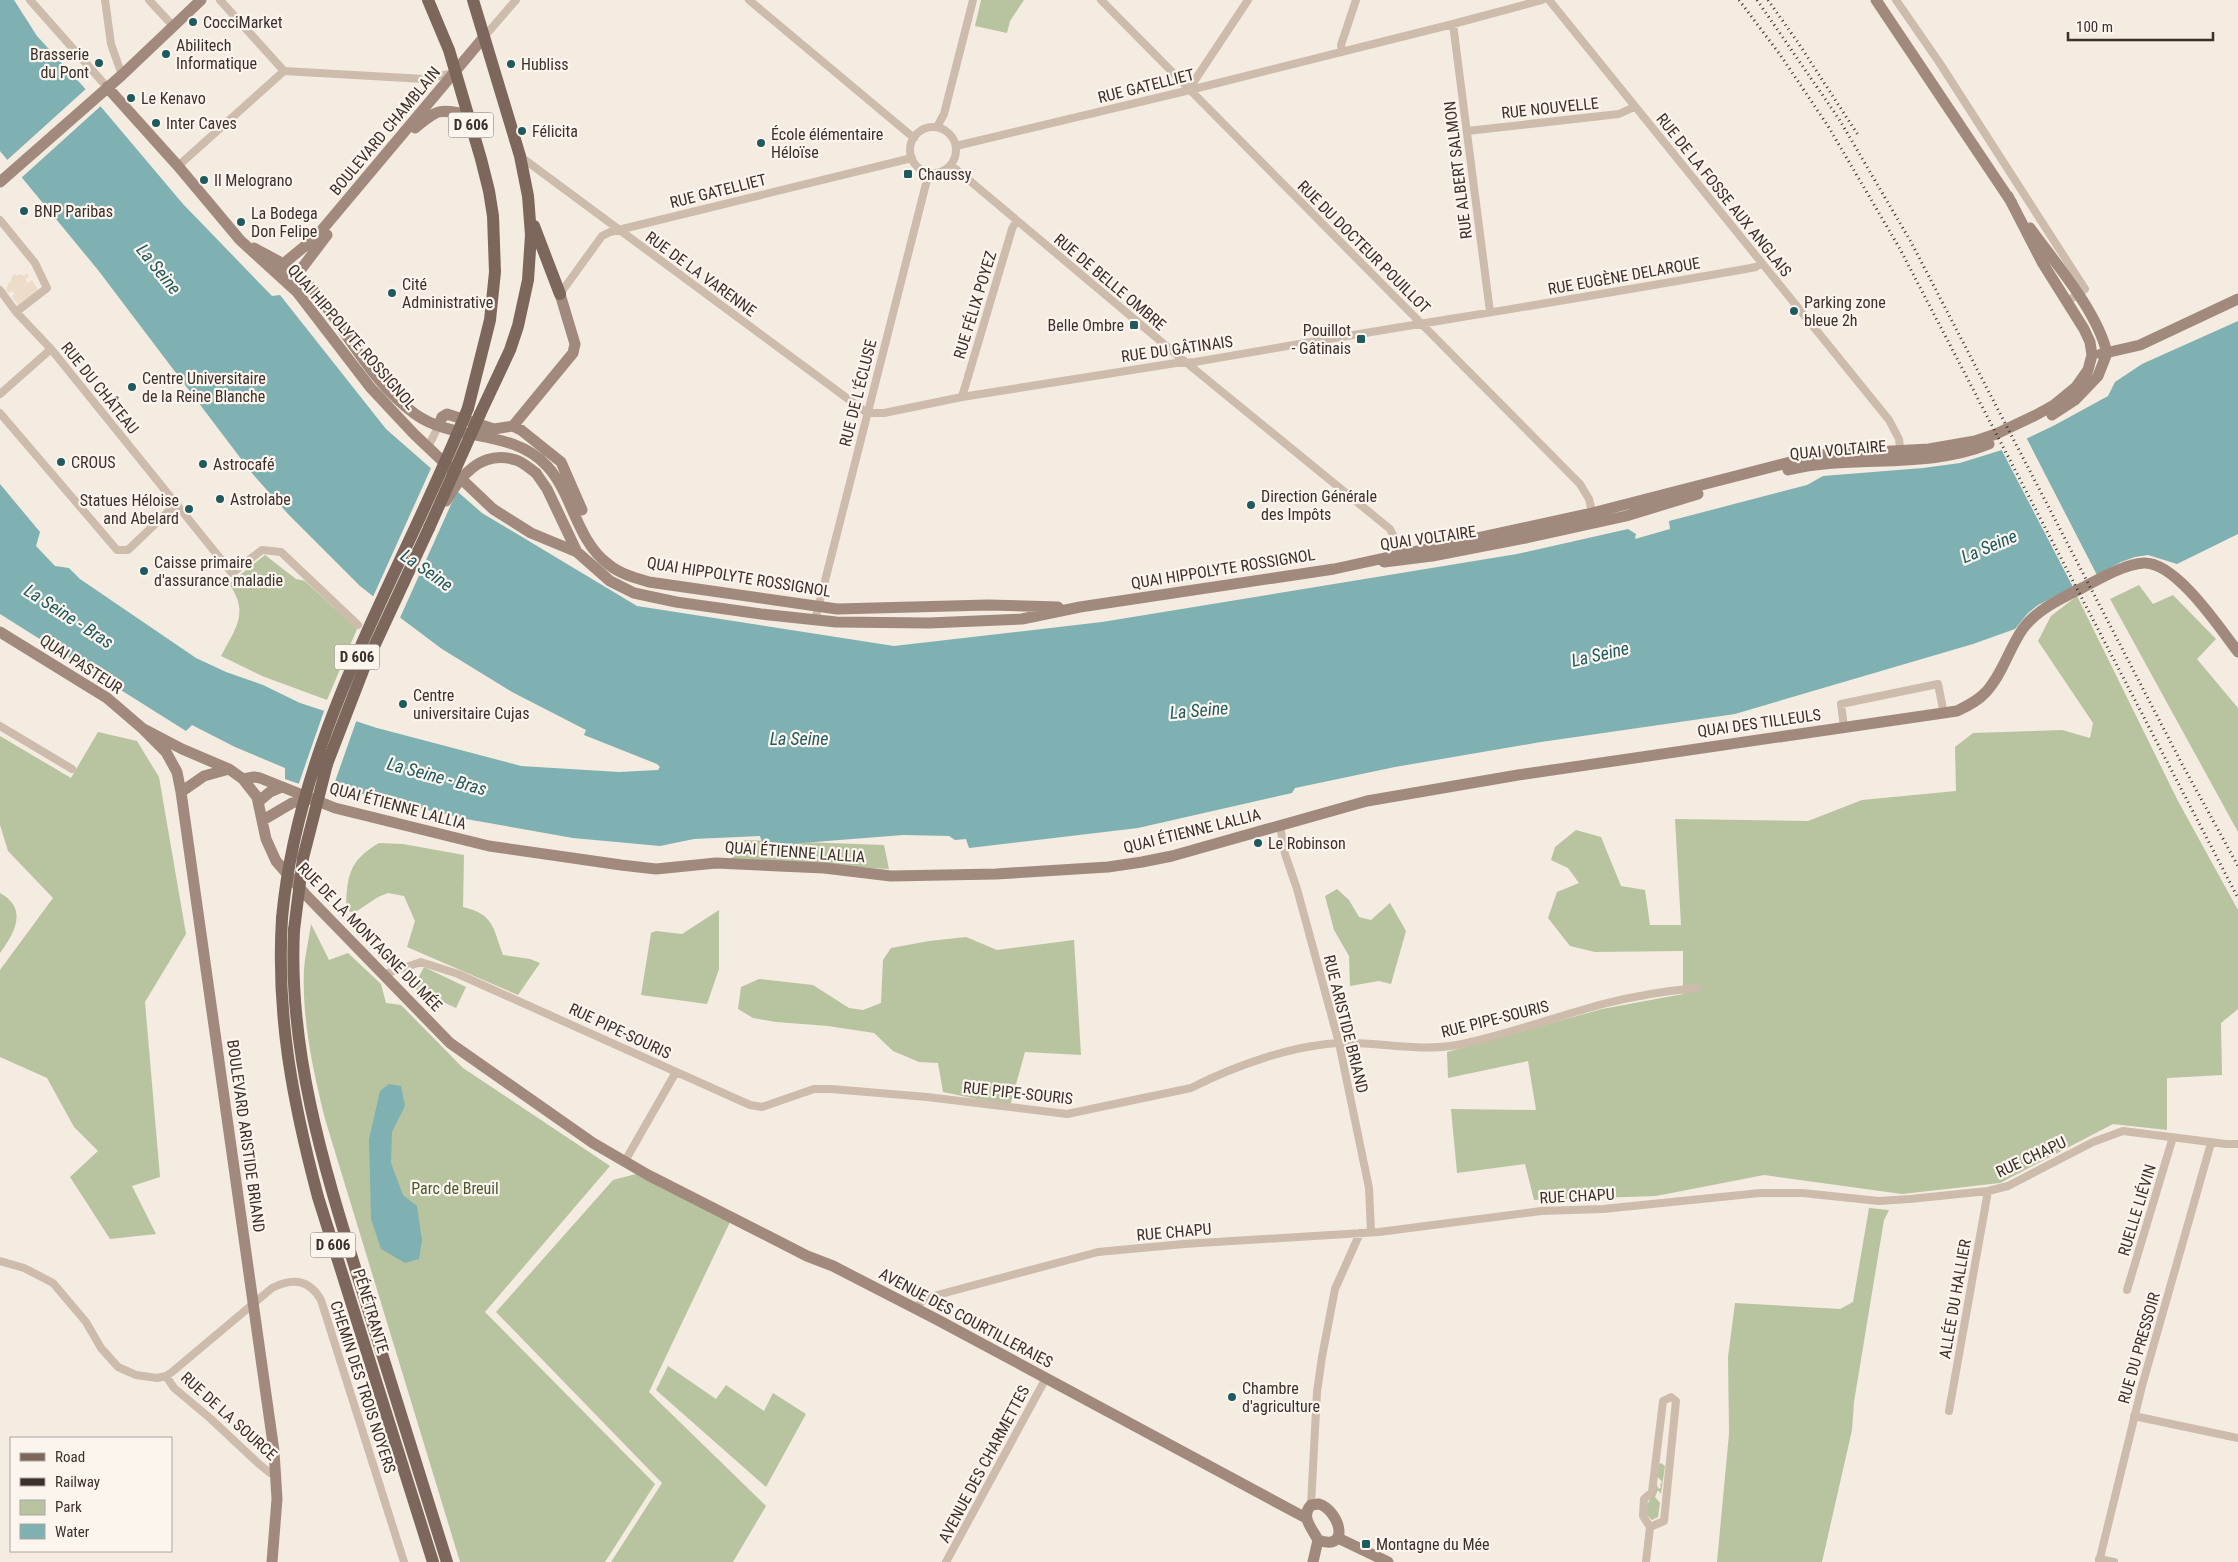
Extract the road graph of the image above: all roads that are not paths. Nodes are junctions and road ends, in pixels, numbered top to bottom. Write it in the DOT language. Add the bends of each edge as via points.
graph roads {
  1 [pos="105,0"];
  2 [pos="149,0"];
  3 [pos="201,0"];
  4 [pos="220,0"];
  5 [pos="428,0"];
  6 [pos="473,0"];
  7 [pos="516,0"];
  8 [pos="749,0"];
  9 [pos="973,0"];
  10 [pos="1248,0"];
  11 [pos="1356,0"];
  12 [pos="1542,0"];
  13 [pos="1549,0"];
  14 [pos="1876,0"];
  15 [pos="1896,0"];
  16 [pos="33,1"];
  17 [pos="1104,1"];
  18 [pos="1453,24"];
  19 [pos="174,27"];
  20 [pos="484,37"];
  21 [pos="1342,52"];
  22 [pos="284,71"];
  23 [pos="455,73"];
  24 [pos="122,75"];
  25 [pos="103,90"];
  26 [pos="1190,90"];
  27 [pos="1634,107"];
  28 [pos="467,114"];
  29 [pos="937,127"];
  30 [pos="1467,131"];
  31 [pos="914,138"];
  32 [pos="956,146"];
  33 [pos="520,156"];
  34 [pos="912,158"];
  35 [pos="1999,158"];
  36 [pos="951,165"];
  37 [pos="178,166"];
  38 [pos="1988,166"];
  39 [pos="929,172"];
  40 [pos="0,182"];
  41 [pos="2008,196"];
  42 [pos="531,216"];
  43 [pos="0,220"];
  44 [pos="1016,222"];
  45 [pos="619,230"];
  46 [pos="1761,263"];
  47 [pos="295,272"];
  48 [pos="283,273"];
  49 [pos="0,290"];
  50 [pos="560,294"];
  51 [pos="2078,295"];
  52 [pos="2238,299"];
  53 [pos="2067,302"];
  54 [pos="16,312"];
  55 [pos="1490,312"];
  56 [pos="1420,323"];
  57 [pos="51,349"];
  58 [pos="2107,353"];
  59 [pos="2092,355"];
  60 [pos="1186,362"];
  61 [pos="0,394"];
  62 [pos="962,397"];
  63 [pos="0,413"];
  64 [pos="867,413"];
  65 [pos="439,425"];
  66 [pos="513,426"];
  67 [pos="428,447"];
  68 [pos="1901,456"];
  69 [pos="175,505"];
  70 [pos="1594,517"];
  71 [pos="429,528"];
  72 [pos="577,552"];
  73 [pos="1399,558"];
  74 [pos="1370,562"];
  75 [pos="630,576"];
  76 [pos="818,606"];
  77 [pos="1080,607"];
  78 [pos="815,620"];
  79 [pos="358,625"];
  80 [pos="0,632"];
  81 [pos="2238,652"];
  82 [pos="1944,714"];
  83 [pos="0,726"];
  84 [pos="1844,727"];
  85 [pos="142,728"];
  86 [pos="72,769"];
  87 [pos="229,769"];
  88 [pos="243,779"];
  89 [pos="282,787"];
  90 [pos="182,792"];
  91 [pos="310,799"];
  92 [pos="258,802"];
  93 [pos="263,820"];
  94 [pos="1280,826"];
  95 [pos="282,918"];
  96 [pos="385,974"];
  97 [pos="1697,988"];
  98 [pos="1339,1043"];
  99 [pos="676,1072"];
  100 [pos="2173,1137"];
  101 [pos="2211,1143"];
  102 [pos="2238,1144"];
  103 [pos="608,1151"];
  104 [pos="625,1161"];
  105 [pos="1988,1191"];
  106 [pos="1371,1232"];
  107 [pos="1360,1233"];
  108 [pos="0,1261"];
  109 [pos="2127,1290"];
  110 [pos="253,1305"];
  111 [pos="916,1310"];
  112 [pos="166,1376"];
  113 [pos="1046,1378"];
  114 [pos="1949,1412"];
  115 [pos="2134,1416"];
  116 [pos="2238,1438"];
  117 [pos="276,1473"];
  118 [pos="1311,1505"];
  119 [pos="1306,1518"];
  120 [pos="1650,1527"];
  121 [pos="1338,1538"];
  122 [pos="1318,1540"];
  123 [pos="2099,1560"];
  124 [pos="272,1562"];
  125 [pos="404,1562"];
  126 [pos="433,1562"];
  127 [pos="448,1562"];
  128 [pos="946,1562"];
  129 [pos="1313,1562"];
  130 [pos="1388,1562"];
  131 [pos="1646,1562"];
  132 [pos="2114,1562"];
  1 -- 24 [label="street" via="112,44"];
  2 -- 19 [label="street"];
  3 -- 19 [label="street"];
  4 -- 22 [label="street"];
  5 -- 23 [label="main road, BOULEVARD CHAMBLAIN / D 606"];
  6 -- 20 [label="main road, D 606"];
  7 -- 20 [label="street"];
  8 -- 31 [label="street"];
  9 -- 29 [label="street" via="944,114"];
  10 -- 26 [label="street"];
  11 -- 21 [label="street" via="1341,46"];
  12 -- 18 [label="street, RUE GATELLIET"];
  13 -- 27 [label="street, RUE DE LA FOSSE AUX ANGLAIS"];
  14 -- 38 [label="street"];
  15 -- 35 [label="street"];
  16 -- 25 [label="street"];
  17 -- 26 [label="street, RUE DU DOCTEUR POUILLOT"];
  18 -- 21 [label="street, RUE GATELLIET"];
  18 -- 30 [label="street, RUE ALBERT SALMON"];
  19 -- 24 [label="street"];
  20 -- 23 [label="street, BOULEVARD CHAMBLAIN"];
  20 -- 33 [label="main road, D 606"];
  21 -- 26 [label="street, RUE GATELLIET"];
  22 -- 23 [label="street" via="424,79"];
  22 -- 37 [label="street"];
  23 -- 28 [label="main road, BOULEVARD CHAMBLAIN / D 606"];
  23 -- 48 [label="street, BOULEVARD CHAMBLAIN"];
  24 -- 25 [label="street"];
  25 -- 37 [label="street, QUAI HIPPOLYTE ROSSIGNOL"];
  25 -- 40 [label="street"];
  26 -- 32 [label="street, RUE GATELLIET"];
  26 -- 56 [label="street, RUE DU DOCTEUR POUILLOT"];
  27 -- 30 [label="street, RUE NOUVELLE" via="1619,114"];
  27 -- 46 [label="street, RUE DE LA FOSSE AUX ANGLAIS"];
  28 -- 47 [label="street, BOULEVARD CHAMBLAIN" via="445,110 435,112 415,129 302,268"];
  28 -- 95 [label="main road, BOULEVARD CHAMBLAIN / D 606, bridge" via="489,191 494,255 490,320 468,408 345,683 318,753 296,831"];
  29 -- 31 [label="street" via="924,129"];
  29 -- 32 [label="street" via="949,134"];
  30 -- 55 [label="street, RUE ALBERT SALMON"];
  31 -- 34 [label="street"];
  32 -- 36 [label="street"];
  33 -- 42 [label="main road, D 606"];
  33 -- 45 [label="street, RUE DE LA VARENNE"];
  34 -- 39 [label="street" via="916,165"];
  34 -- 45 [label="street, RUE GATELLIET"];
  35 -- 38 [label="street"];
  35 -- 51 [label="street" via="2085,289"];
  36 -- 39 [label="street" via="941,172"];
  36 -- 44 [label="street, RUE DE BELLE OMBRE"];
  37 -- 48 [label="street, QUAI HIPPOLYTE ROSSIGNOL" via="240,240"];
  38 -- 41 [label="street"];
  39 -- 64 [label="street, RUE DE L'ÉCLUSE"];
  41 -- 51 [label="street"];
  41 -- 53 [label="street"];
  42 -- 50 [label="main road"];
  42 -- 71 [label="main road, D 606, bridge" via="531,257 523,306 510,350"];
  43 -- 54 [label="street" via="36,263 47,288"];
  44 -- 60 [label="street, RUE DE BELLE OMBRE"];
  44 -- 62 [label="street, RUE FÉLIX POYEZ"];
  45 -- 50 [label="street, RUE GATELLIET" via="602,236"];
  45 -- 64 [label="street, RUE DE LA VARENNE"];
  46 -- 55 [label="street, RUE EUGÈNE DELAROUE" via="1756,267 1648,287"];
  46 -- 68 [label="street, RUE DE LA FOSSE AUX ANGLAIS" via="1889,420 1898,435"];
  47 -- 48 [label="street, BOULEVARD CHAMBLAIN"];
  47 -- 65 [label="street, QUAI HIPPOLYTE ROSSIGNOL" via="307,283 383,383 416,414"];
  48 -- 67 [label="street, QUAI HIPPOLYTE ROSSIGNOL" via="370,387"];
  49 -- 54 [label="street, RUE DU CHÂTEAU"];
  50 -- 66 [label="street" via="575,344 573,352"];
  51 -- 53 [label="street"];
  51 -- 58 [label="street" via="2103,337"];
  52 -- 58 [label="street" via="2140,345"];
  53 -- 59 [label="street" via="2084,329"];
  54 -- 57 [label="street, RUE DU CHÂTEAU"];
  55 -- 56 [label="street, RUE DU GÂTINAIS"];
  56 -- 60 [label="street, RUE DU GÂTINAIS"];
  56 -- 70 [label="street, RUE DU DOCTEUR POUILLOT" via="1580,484"];
  57 -- 61 [label="street"];
  57 -- 69 [label="street, RUE DU CHÂTEAU"];
  58 -- 59 [label="street"];
  58 -- 68 [label="street, QUAI VOLTAIRE" via="2098,376 2082,393 2031,426 1964,452"];
  59 -- 68 [label="street, QUAI VOLTAIRE" via="2088,370 2076,387 2036,415 1975,441"];
  60 -- 62 [label="street, RUE DU GÂTINAIS"];
  60 -- 73 [label="street, RUE DE BELLE OMBRE" via="1390,529"];
  62 -- 64 [label="street, RUE DU GÂTINAIS" via="884,413"];
  63 -- 69 [label="street" via="117,550 128,550"];
  64 -- 76 [label="street, RUE DE L'ÉCLUSE"];
  65 -- 66 [label="street" via="447,414 494,429"];
  65 -- 67 [label="street"];
  65 -- 75 [label="street, QUAI HIPPOLYTE ROSSIGNOL" via="509,442 531,453 561,486 593,549 608,564"];
  66 -- 75 [label="street" via="562,462 593,535"];
  67 -- 72 [label="street, QUAI HIPPOLYTE ROSSIGNOL" via="493,509 531,533"];
  68 -- 70 [label="street, QUAI VOLTAIRE" via="1818,455"];
  69 -- 79 [label="street, RUE DU CHÂTEAU" via="232,573 262,550 281,552"];
  70 -- 73 [label="street, QUAI VOLTAIRE" via="1526,538"];
  71 -- 72 [label="street, bridge" via="466,472 496,457 517,460 536,473 547,489"];
  71 -- 127 [label="main road, PÉNÉTRANTE / D 606, bridge" via="364,668 327,764 303,858 294,930 294,1001 316,1136"];
  72 -- 78 [label="street, QUAI HIPPOLYTE ROSSIGNOL" via="610,581 646,597"];
  73 -- 74 [label="street, QUAI VOLTAIRE"];
  74 -- 77 [label="street, QUAI HIPPOLYTE ROSSIGNOL"];
  75 -- 76 [label="street, QUAI HIPPOLYTE ROSSIGNOL" via="649,582"];
  76 -- 77 [label="street, QUAI HIPPOLYTE ROSSIGNOL"];
  76 -- 78 [label="street, RUE DE L'ÉCLUSE"];
  77 -- 78 [label="street, QUAI HIPPOLYTE ROSSIGNOL" via="1022,619 987,621"];
  80 -- 85 [label="street, QUAI PASTEUR" via="107,698"];
  81 -- 82 [label="street, QUAI DES TILLEULS" via="2182,583 2164,568 2144,563 2096,581 2054,602 2035,616 1986,692 1957,711"];
  82 -- 84 [label="street, QUAI DES TILLEULS"];
  82 -- 84 [label="street" via="1938,684 1841,704"];
  83 -- 86 [label="street"];
  84 -- 94 [label="street, QUAI DES TILLEULS" via="1518,774 1360,803"];
  85 -- 87 [label="street, RUE DE LA MONTAGNE DU MÉE"];
  85 -- 90 [label="street, BOULEVARD ARISTIDE BRIAND" via="166,752 177,772"];
  87 -- 88 [label="street, RUE DE LA MONTAGNE DU MÉE"];
  87 -- 90 [label="street" via="204,776"];
  88 -- 89 [label="street, QUAI ÉTIENNE LALLIA" via="254,777"];
  88 -- 92 [label="street, RUE DE LA MONTAGNE DU MÉE"];
  89 -- 91 [label="street, QUAI ÉTIENNE LALLIA"];
  89 -- 92 [label="street"];
  90 -- 110 [label="street, BOULEVARD ARISTIDE BRIAND"];
  91 -- 93 [label="street" via="292,803"];
  91 -- 94 [label="street, QUAI ÉTIENNE LALLIA" via="489,846 621,865 656,869 726,864 824,868 891,876 1108,867 1172,856"];
  92 -- 93 [label="street, RUE DE LA MONTAGNE DU MÉE"];
  93 -- 96 [label="street, RUE DE LA MONTAGNE DU MÉE" via="269,849 278,865"];
  94 -- 98 [label="street, RUE ARISTIDE BRIAND" via="1285,854"];
  95 -- 126 [label="main road, PÉNÉTRANTE / D 606" via="282,1007 304,1142 318,1197"];
  96 -- 99 [label="street, RUE PIPE-SOURIS" via="421,962 428,963 549,1013"];
  96 -- 103 [label="street, RUE DE LA MONTAGNE DU MÉE" via="450,1044"];
  97 -- 98 [label="street, RUE PIPE-SOURIS" via="1656,992 1603,1004 1455,1045"];
  98 -- 99 [label="street, RUE PIPE-SOURIS" via="1264,1059 1192,1088 1067,1114 831,1089 814,1089 762,1108 750,1106"];
  98 -- 106 [label="street, RUE ARISTIDE BRIAND" via="1369,1188"];
  99 -- 104 [label="street"];
  100 -- 101 [label="street, RUE CHAPU"];
  100 -- 105 [label="street, RUE CHAPU" via="2123,1131 2111,1134 2014,1183"];
  100 -- 109 [label="street, RUELLE LIÉVIN"];
  101 -- 102 [label="street, RUE CHAPU"];
  101 -- 115 [label="street, RUE DU PRESSOIR"];
  103 -- 104 [label="street, AVENUE DES COURTILLERAIES"];
  104 -- 111 [label="street, AVENUE DES COURTILLERAIES"];
  105 -- 106 [label="street, RUE CHAPU" via="1879,1201 1802,1193 1760,1193 1603,1209 1541,1211"];
  105 -- 114 [label="street, ALLÉE DU HALLIER"];
  106 -- 107 [label="street, RUE CHAPU"];
  107 -- 111 [label="street, RUE CHAPU" via="1098,1252 926,1298"];
  107 -- 118 [label="street" via="1335,1289 1322,1357"];
  108 -- 112 [label="street" via="53,1282 118,1367 136,1375"];
  110 -- 112 [label="street, CHEMIN DES TROIS NOYERS"];
  110 -- 117 [label="street, BOULEVARD ARISTIDE BRIAND"];
  110 -- 125 [label="street, CHEMIN DES TROIS NOYERS" via="283,1283 299,1282 316,1291"];
  111 -- 113 [label="street, AVENUE DES COURTILLERAIES"];
  112 -- 117 [label="street, RUE DE LA SOURCE" via="174,1388 259,1464 270,1473"];
  113 -- 119 [label="street, AVENUE DES COURTILLERAIES"];
  113 -- 128 [label="street, AVENUE DES CHARMETTES"];
  115 -- 116 [label="street"];
  115 -- 123 [label="street, RUE DU PRESSOIR"];
  117 -- 124 [label="street, BOULEVARD ARISTIDE BRIAND" via="277,1518"];
  118 -- 119 [label="street"];
  118 -- 121 [label="street" via="1319,1504 1330,1510 1339,1527"];
  119 -- 122 [label="street"];
  120 -- 120 [label="street" via="1664,1521 1676,1401 1671,1397 1663,1401 1652,1492 1644,1499 1643,1516"];
  120 -- 131 [label="street"];
  121 -- 122 [label="street" via="1326,1543"];
  121 -- 130 [label="street"];
  122 -- 129 [label="street"];
  123 -- 132 [label="street"];
}
